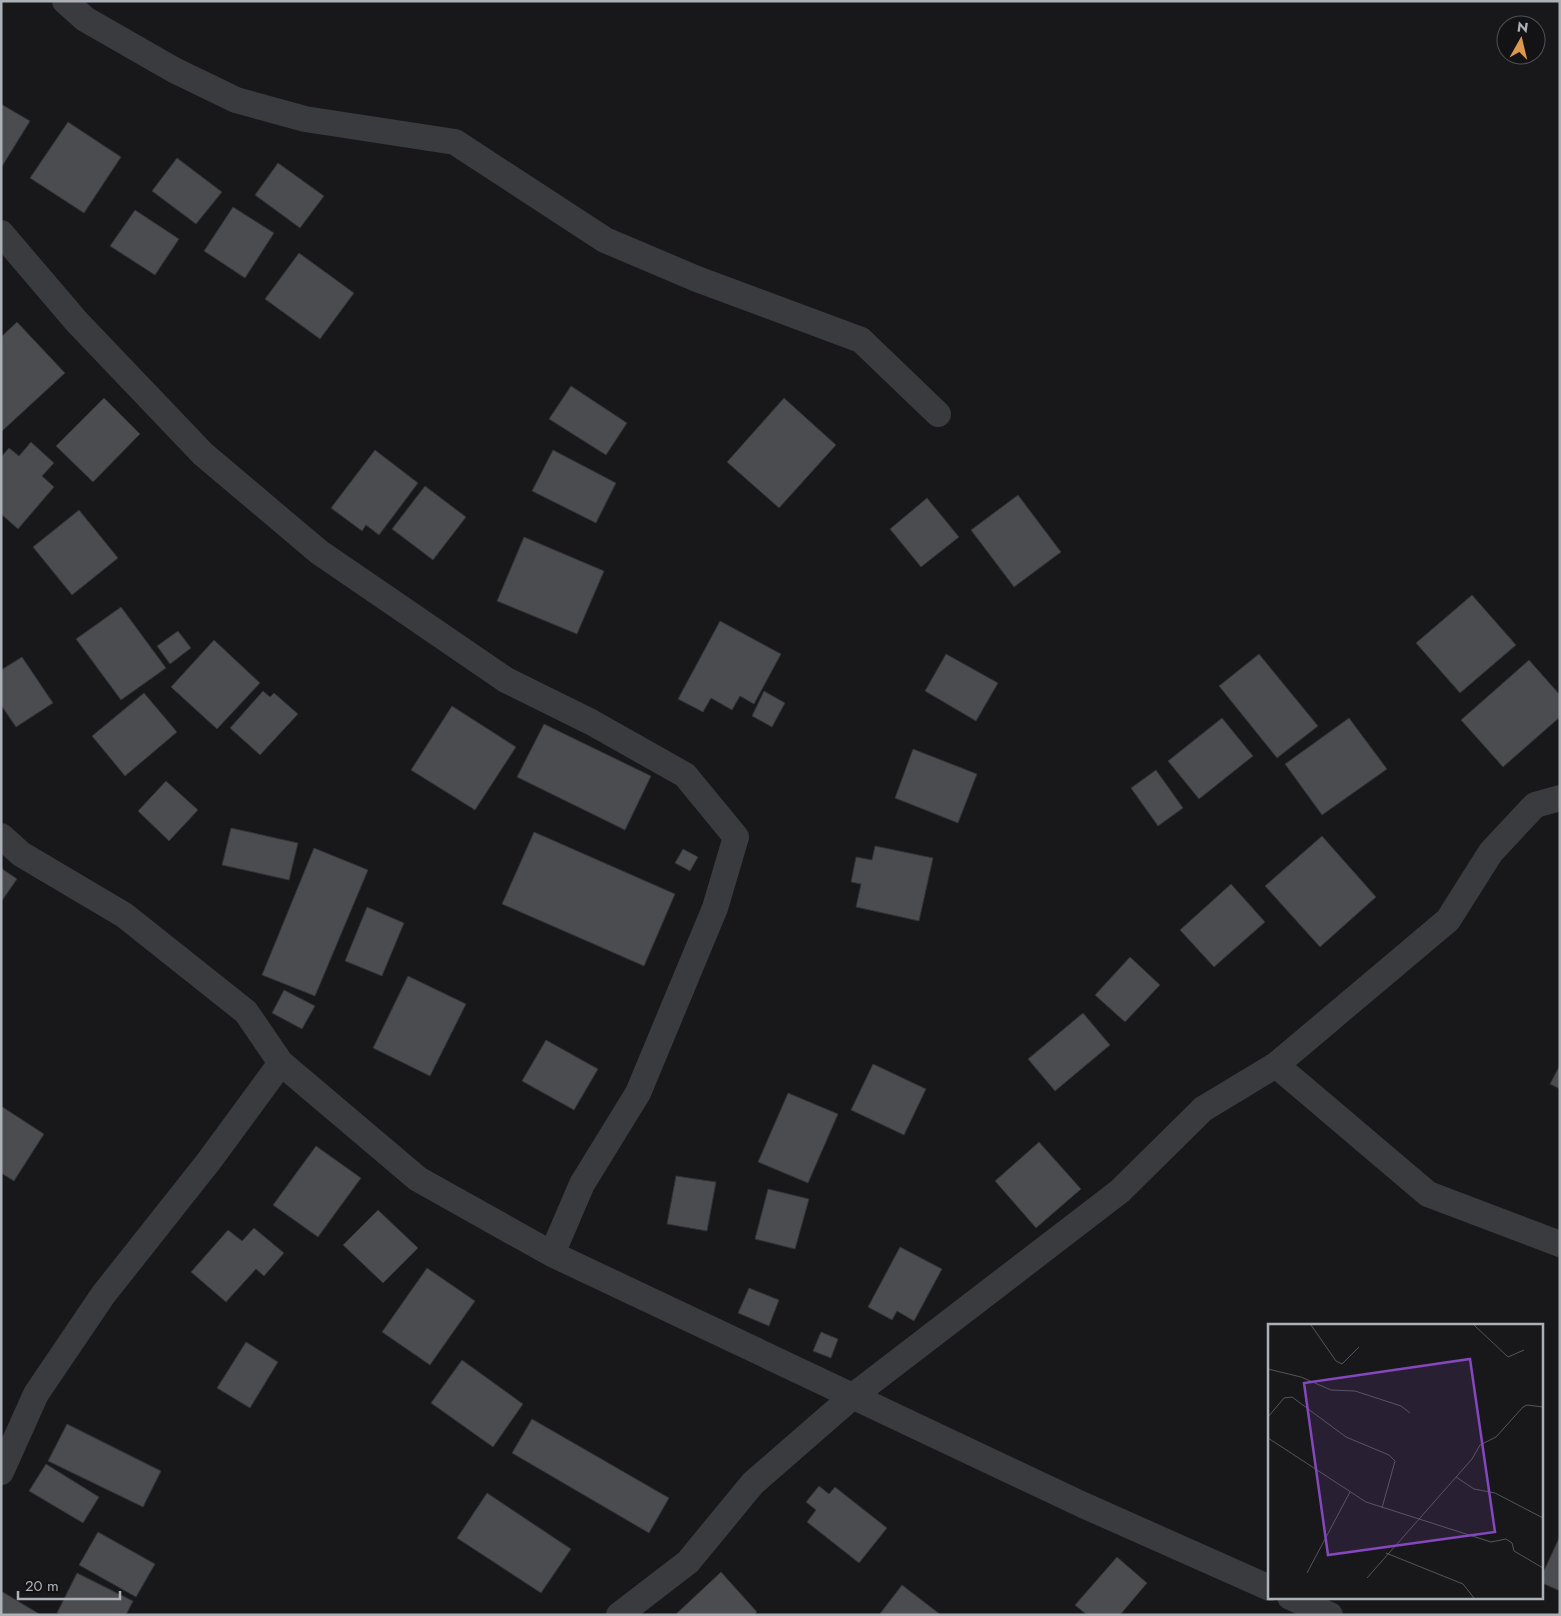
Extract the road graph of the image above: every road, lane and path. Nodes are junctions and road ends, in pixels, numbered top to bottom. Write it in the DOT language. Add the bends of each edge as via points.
graph roads {
  1 [pos="65,1"];
  2 [pos="1,234"];
  3 [pos="938,414"];
  4 [pos="1560,798"];
  5 [pos="1,836"];
  6 [pos="280,1063"];
  7 [pos="1276,1065"];
  8 [pos="1560,1244"];
  9 [pos="552,1254"];
  10 [pos="853,1396"];
  11 [pos="1,1472"];
  12 [pos="1268,1587"];
  13 [pos="1292,1598"];
  14 [pos="619,1615"];
  15 [pos="1330,1615"];
  1 -- 3 [label="street" via="93,24 174,70 236,100 306,119 455,142 605,240 697,279 862,340"];
  2 -- 9 [label="street" via="78,322 203,454 319,552 506,680 685,775 736,837 716,908 638,1093 582,1184"];
  4 -- 7 [label="street" via="1535,805 1491,852 1448,920"];
  5 -- 6 [label="street" via="22,854 124,915 246,1012"];
  6 -- 9 [label="street" via="418,1179"];
  6 -- 11 [label="street" via="209,1161 103,1295 47,1377"];
  7 -- 8 [label="street" via="1428,1194"];
  7 -- 10 [label="street" via="1202,1109 1120,1191"];
  9 -- 10 [label="street"];
  10 -- 12 [label="street" via="1083,1505"];
  10 -- 14 [label="street" via="753,1483 688,1562"];
  13 -- 15 [label="street"];
}
